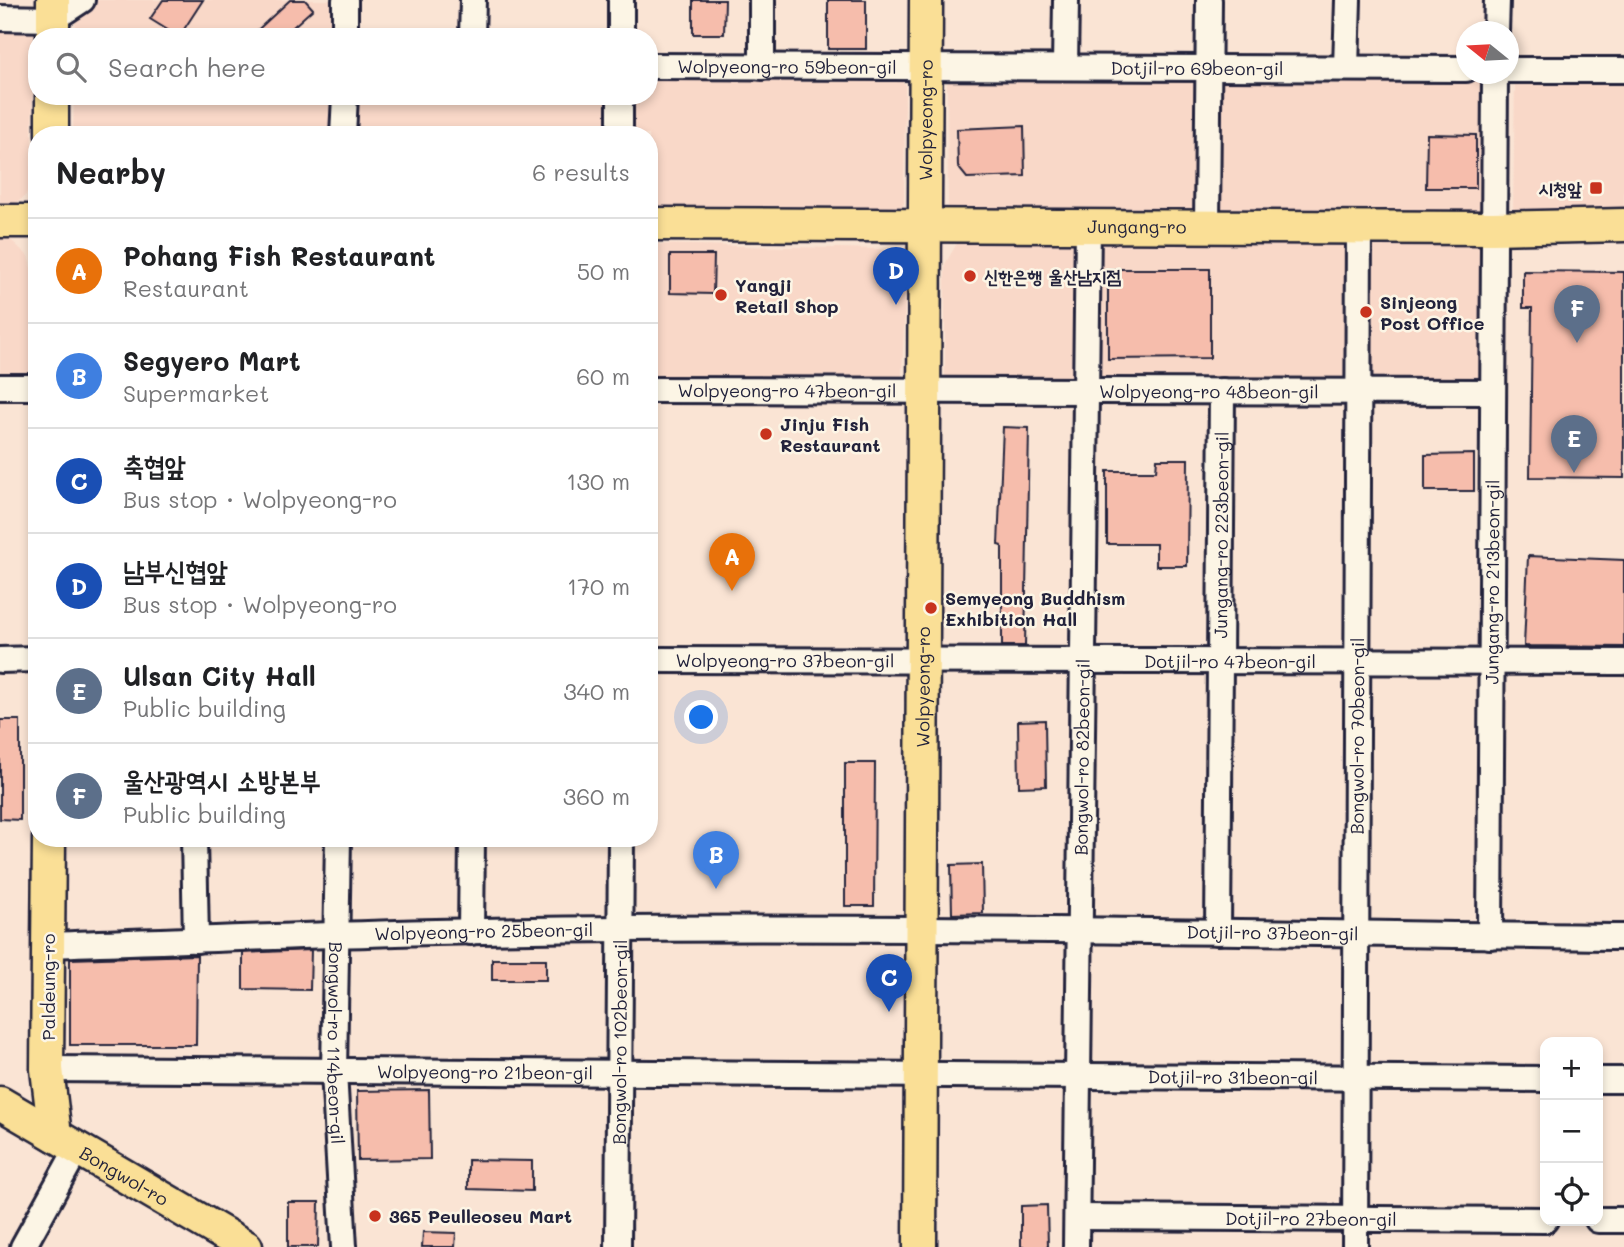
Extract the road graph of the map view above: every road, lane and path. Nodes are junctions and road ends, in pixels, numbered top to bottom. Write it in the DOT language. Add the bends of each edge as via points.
graph roads {
  1 [pos="82,0"];
  2 [pos="345,0"];
  3 [pos="473,0"];
  4 [pos="621,0"];
  5 [pos="762,0"];
  6 [pos="926,0"];
  7 [pos="1066,0"];
  8 [pos="1209,0"];
  9 [pos="1348,0"];
  10 [pos="1497,0"];
  11 [pos="0,18"];
  12 [pos="53,18"];
  13 [pos="1496,21"];
  14 [pos="345,28"];
  15 [pos="472,28"];
  16 [pos="621,28"];
  17 [pos="658,66"];
  18 [pos="1065,66"];
  19 [pos="762,67"];
  20 [pos="925,67"];
  21 [pos="1208,68"];
  22 [pos="1346,68"];
  23 [pos="1456,69"];
  24 [pos="1519,70"];
  25 [pos="1624,70"];
  26 [pos="1496,84"];
  27 [pos="52,105"];
  28 [pos="345,105"];
  29 [pos="620,105"];
  30 [pos="52,126"];
  31 [pos="343,126"];
  32 [pos="620,126"];
  33 [pos="0,221"];
  34 [pos="28,222"];
  35 [pos="658,224"];
  36 [pos="925,225"];
  37 [pos="1088,225"];
  38 [pos="1624,225"];
  39 [pos="1207,226"];
  40 [pos="1359,226"];
  41 [pos="1493,229"];
  42 [pos="0,387"];
  43 [pos="28,387"];
  44 [pos="658,390"];
  45 [pos="926,391"];
  46 [pos="1086,391"];
  47 [pos="1223,391"];
  48 [pos="1358,391"];
  49 [pos="1492,392"];
  50 [pos="28,659"];
  51 [pos="0,660"];
  52 [pos="658,660"];
  53 [pos="921,661"];
  54 [pos="1083,661"];
  55 [pos="1220,662"];
  56 [pos="1357,662"];
  57 [pos="1490,662"];
  58 [pos="1624,662"];
  59 [pos="48,847"];
  60 [pos="194,847"];
  61 [pos="338,847"];
  62 [pos="472,847"];
  63 [pos="621,847"];
  64 [pos="920,928"];
  65 [pos="622,929"];
  66 [pos="1080,931"];
  67 [pos="471,932"];
  68 [pos="1218,932"];
  69 [pos="338,934"];
  70 [pos="1356,934"];
  71 [pos="1490,936"];
  72 [pos="1624,937"];
  73 [pos="196,940"];
  74 [pos="48,944"];
  75 [pos="47,1069"];
  76 [pos="334,1072"];
  77 [pos="619,1072"];
  78 [pos="920,1074"];
  79 [pos="1078,1076"];
  80 [pos="1356,1078"];
  81 [pos="1540,1079"];
  82 [pos="1603,1080"];
  83 [pos="1624,1080"];
  84 [pos="0,1103"];
  85 [pos="0,1126"];
  86 [pos="66,1150"];
  87 [pos="1077,1217"];
  88 [pos="1355,1219"];
  89 [pos="1540,1220"];
  90 [pos="1603,1220"];
  91 [pos="1624,1220"];
  92 [pos="23,1247"];
  93 [pos="203,1247"];
  94 [pos="246,1247"];
  95 [pos="344,1247"];
  96 [pos="618,1247"];
  97 [pos="920,1247"];
  98 [pos="1076,1247"];
  99 [pos="1355,1247"];
  1 -- 12 [label="street"];
  2 -- 14 [label="street"];
  3 -- 15 [label="street"];
  4 -- 16 [label="street"];
  5 -- 19 [label="street"];
  6 -- 20 [label="main road, Wolpyeong-ro"];
  7 -- 18 [label="street"];
  8 -- 21 [label="street"];
  9 -- 22 [label="street"];
  10 -- 13 [label="street"];
  11 -- 12 [label="street"];
  17 -- 19 [label="street, Wolpyeong-ro 59beon-gil"];
  18 -- 20 [label="street, Dotjil-ro 69beon-gil"];
  18 -- 21 [label="street, Dotjil-ro 69beon-gil"];
  19 -- 20 [label="street, Wolpyeong-ro 59beon-gil"];
  20 -- 36 [label="main road, Wolpyeong-ro"];
  21 -- 22 [label="street, Dotjil-ro 69beon-gil"];
  21 -- 39 [label="street"];
  22 -- 23 [label="street, Dotjil-ro 69beon-gil"];
  24 -- 25 [label="street"];
  26 -- 41 [label="street, Jungang-ro 213beon-gil"];
  27 -- 30 [label="main road"];
  28 -- 31 [label="street"];
  29 -- 32 [label="street"];
  33 -- 34 [label="main road"];
  35 -- 36 [label="main road, Jungang-ro"];
  36 -- 37 [label="main road, Jungang-ro"];
  36 -- 45 [label="main road, Wolpyeong-ro"];
  37 -- 39 [label="main road, Jungang-ro"];
  37 -- 46 [label="street, Bongwol-ro 82beon-gil"];
  38 -- 41 [label="main road, Jungang-ro"];
  39 -- 40 [label="main road, Jungang-ro"];
  40 -- 41 [label="main road, Jungang-ro"];
  40 -- 48 [label="street, Bongwol-ro 70beon-gil"];
  41 -- 49 [label="street, Jungang-ro 213beon-gil"];
  42 -- 43 [label="street"];
  44 -- 45 [label="street, Wolpyeong-ro 47beon-gil"];
  45 -- 46 [label="street, Wolpyeong-ro 48beon-gil"];
  45 -- 53 [label="main road, Wolpyeong-ro"];
  46 -- 47 [label="street, Wolpyeong-ro 48beon-gil"];
  46 -- 54 [label="street, Bongwol-ro 82beon-gil"];
  47 -- 48 [label="street, Wolpyeong-ro 48beon-gil"];
  47 -- 55 [label="street, Jungang-ro 223beon-gil"];
  48 -- 49 [label="street, Wolpyeong-ro 48beon-gil"];
  48 -- 56 [label="street, Bongwol-ro 70beon-gil"];
  49 -- 57 [label="street, Jungang-ro 213beon-gil"];
  50 -- 51 [label="street"];
  52 -- 53 [label="street, Wolpyeong-ro 37beon-gil"];
  53 -- 54 [label="street, Dotjil-ro 47beon-gil"];
  53 -- 64 [label="main road, Wolpyeong-ro"];
  54 -- 55 [label="street, Dotjil-ro 47beon-gil"];
  54 -- 66 [label="street, Bongwol-ro 82beon-gil"];
  55 -- 56 [label="street, Dotjil-ro 47beon-gil"];
  55 -- 68 [label="street, Jungang-ro 223beon-gil"];
  56 -- 57 [label="street, Dotjil-ro 47beon-gil"];
  56 -- 70 [label="street, Bongwol-ro 70beon-gil"];
  57 -- 58 [label="street, Dotjil-ro 47beon-gil"];
  57 -- 71 [label="street, Jungang-ro 213beon-gil"];
  59 -- 74 [label="main road, Paldeung-ro"];
  60 -- 73 [label="street"];
  61 -- 69 [label="street, Bongwol-ro 114beon-gil"];
  62 -- 67 [label="street"];
  63 -- 65 [label="street, Bongwol-ro 102beon-gil"];
  64 -- 65 [label="street, Wolpyeong-ro 25beon-gil"];
  64 -- 66 [label="street, Dotjil-ro 37beon-gil"];
  64 -- 78 [label="main road, Wolpyeong-ro"];
  65 -- 67 [label="street, Wolpyeong-ro 25beon-gil"];
  65 -- 77 [label="street, Bongwol-ro 102beon-gil"];
  66 -- 68 [label="street, Dotjil-ro 37beon-gil"];
  66 -- 79 [label="street, Bongwol-ro 82beon-gil"];
  67 -- 69 [label="street, Wolpyeong-ro 25beon-gil"];
  68 -- 70 [label="street, Dotjil-ro 37beon-gil"];
  69 -- 73 [label="street, Wolpyeong-ro 25beon-gil"];
  69 -- 76 [label="street, Bongwol-ro 114beon-gil"];
  70 -- 71 [label="street, Dotjil-ro 37beon-gil"];
  70 -- 80 [label="street, Bongwol-ro 70beon-gil"];
  71 -- 72 [label="street, Dotjil-ro 37beon-gil"];
  73 -- 74 [label="street, Wolpyeong-ro 25beon-gil"];
  74 -- 75 [label="main road, Paldeung-ro"];
  75 -- 76 [label="street, Wolpyeong-ro 21beon-gil"];
  75 -- 86 [label="main road, Paldeung-ro"];
  76 -- 77 [label="street, Wolpyeong-ro 21beon-gil"];
  76 -- 95 [label="street, Bongwol-ro 114beon-gil"];
  77 -- 78 [label="street, Wolpyeong-ro 21beon-gil"];
  77 -- 96 [label="street, Bongwol-ro 102beon-gil"];
  78 -- 79 [label="street, Dotjil-ro 31beon-gil"];
  78 -- 97 [label="main road, Wolpyeong-ro"];
  79 -- 80 [label="street, Dotjil-ro 31beon-gil"];
  79 -- 87 [label="street, Bongwol-ro 82beon-gil"];
  80 -- 81 [label="street, Dotjil-ro 31beon-gil"];
  80 -- 88 [label="street, Bongwol-ro 70beon-gil"];
  82 -- 83 [label="street"];
  84 -- 86 [label="main road, Bongwol-ro"];
  85 -- 86 [label="main road"];
  86 -- 92 [label="street"];
  86 -- 93 [label="main road"];
  86 -- 94 [label="main road, Bongwol-ro"];
  87 -- 88 [label="street, Dotjil-ro 27beon-gil"];
  87 -- 98 [label="street, Bongwol-ro 82beon-gil"];
  88 -- 89 [label="street, Dotjil-ro 27beon-gil"];
  88 -- 99 [label="street, Bongwol-ro 70beon-gil"];
  90 -- 91 [label="street"];
}
